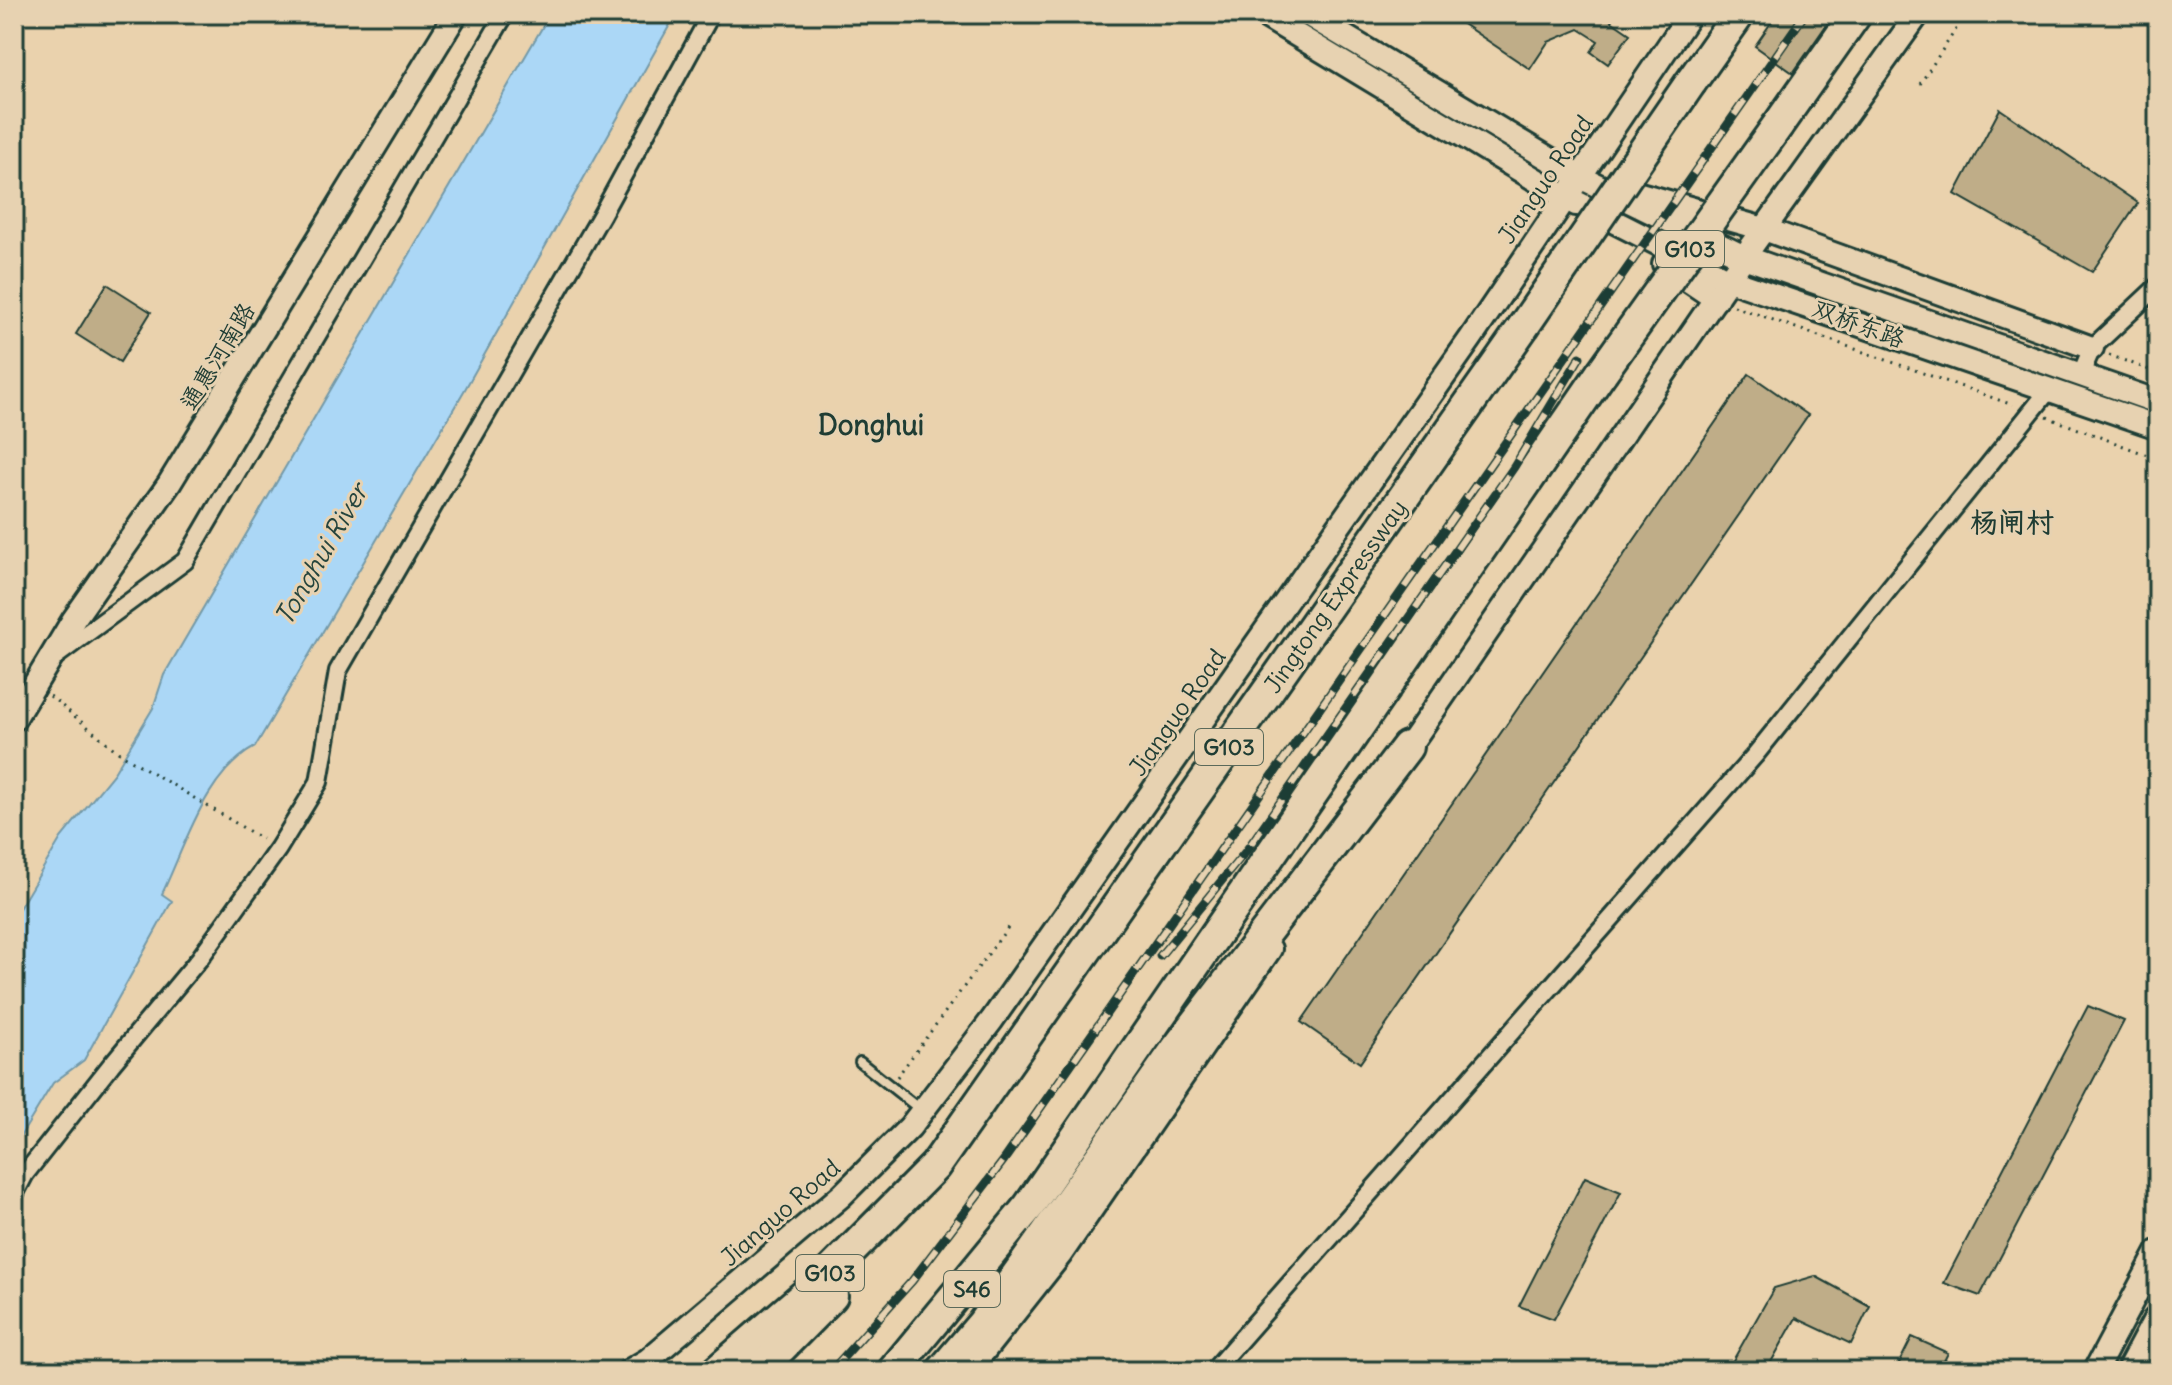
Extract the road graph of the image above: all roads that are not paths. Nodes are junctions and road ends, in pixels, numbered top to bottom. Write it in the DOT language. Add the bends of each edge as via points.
graph roads {
  1 [pos="456,14"];
  2 [pos="505,14"];
  3 [pos="711,14"];
  4 [pos="1262,14"];
  5 [pos="1307,14"];
  6 [pos="1690,14"];
  7 [pos="1739,14"];
  8 [pos="1856,14"];
  9 [pos="1918,14"];
  10 [pos="2143,14"];
  11 [pos="2158,23"];
  12 [pos="1578,176"];
  13 [pos="1564,196"];
  14 [pos="1764,229"];
  15 [pos="1744,257"];
  16 [pos="1729,280"];
  17 [pos="2158,286"];
  18 [pos="1716,299"];
  19 [pos="2092,348"];
  20 [pos="2080,376"];
  21 [pos="2049,390"];
  22 [pos="2158,402"];
  23 [pos="2158,427"];
  24 [pos="49,661"];
  25 [pos="14,719"];
  26 [pos="1407,747"];
  27 [pos="860,1062"];
  28 [pos="922,1111"];
  29 [pos="935,1166"];
  30 [pos="14,1195"];
  31 [pos="1029,1206"];
  32 [pos="2158,1252"];
  33 [pos="2158,1322"];
  34 [pos="629,1371"];
  35 [pos="717,1371"];
  36 [pos="758,1371"];
  37 [pos="893,1371"];
  38 [pos="916,1371"];
  39 [pos="942,1371"];
  40 [pos="968,1371"];
  41 [pos="1213,1371"];
  42 [pos="2095,1371"];
  43 [pos="2132,1371"];
  1 -- 24 [label="street, 通惠河南路" via="169,484"];
  2 -- 24 [label="street" via="185,561"];
  3 -- 30 [label="street" via="338,671 319,782 200,958 25,1174"];
  4 -- 13 [label="street, 双桥东路"];
  5 -- 12 [label="street, 双桥东路"];
  6 -- 12 [label="street, Jianguo Road"];
  7 -- 29 [label="highway, Jingtong Expressway / G103, bridge"];
  8 -- 31 [label="highway, G103, bridge" via="1602,372"];
  9 -- 14 [label="street"];
  10 -- 11 [label="lane"];
  12 -- 13 [label="street, Jianguo Road"];
  12 -- 14 [label="street, 双桥东路"];
  12 -- 15 [label="street, 双桥东路"];
  13 -- 16 [label="street, 双桥东路"];
  13 -- 18 [label="street, 双桥东路"];
  13 -- 28 [label="street, Jianguo Road" via="1471,338 992,1020"];
  14 -- 15 [label="street"];
  14 -- 19 [label="street, 双桥东路"];
  15 -- 16 [label="street"];
  15 -- 20 [label="street, 双桥东路"];
  16 -- 18 [label="street"];
  16 -- 21 [label="street, 双桥东路"];
  17 -- 19 [label="street"];
  18 -- 26 [label="street"];
  19 -- 20 [label="street"];
  20 -- 22 [label="street, 双桥东路"];
  21 -- 23 [label="street, 双桥东路"];
  21 -- 41 [label="street" via="1755,755"];
  24 -- 25 [label="street, 通惠河南路"];
  26 -- 39 [label="highway" via="1178,1047 983,1323"];
  26 -- 40 [label="street" via="1060,1255"];
  27 -- 28 [label="lane"];
  28 -- 34 [label="street, Jianguo Road" via="842,1195"];
  29 -- 35 [label="highway, Jingtong Expressway / G103" via="820,1282"];
  29 -- 36 [label="highway" via="841,1286"];
  31 -- 37 [label="highway, G103"];
  31 -- 38 [label="highway, S46"];
  32 -- 42 [label="street"];
  33 -- 43 [label="highway"];
}
